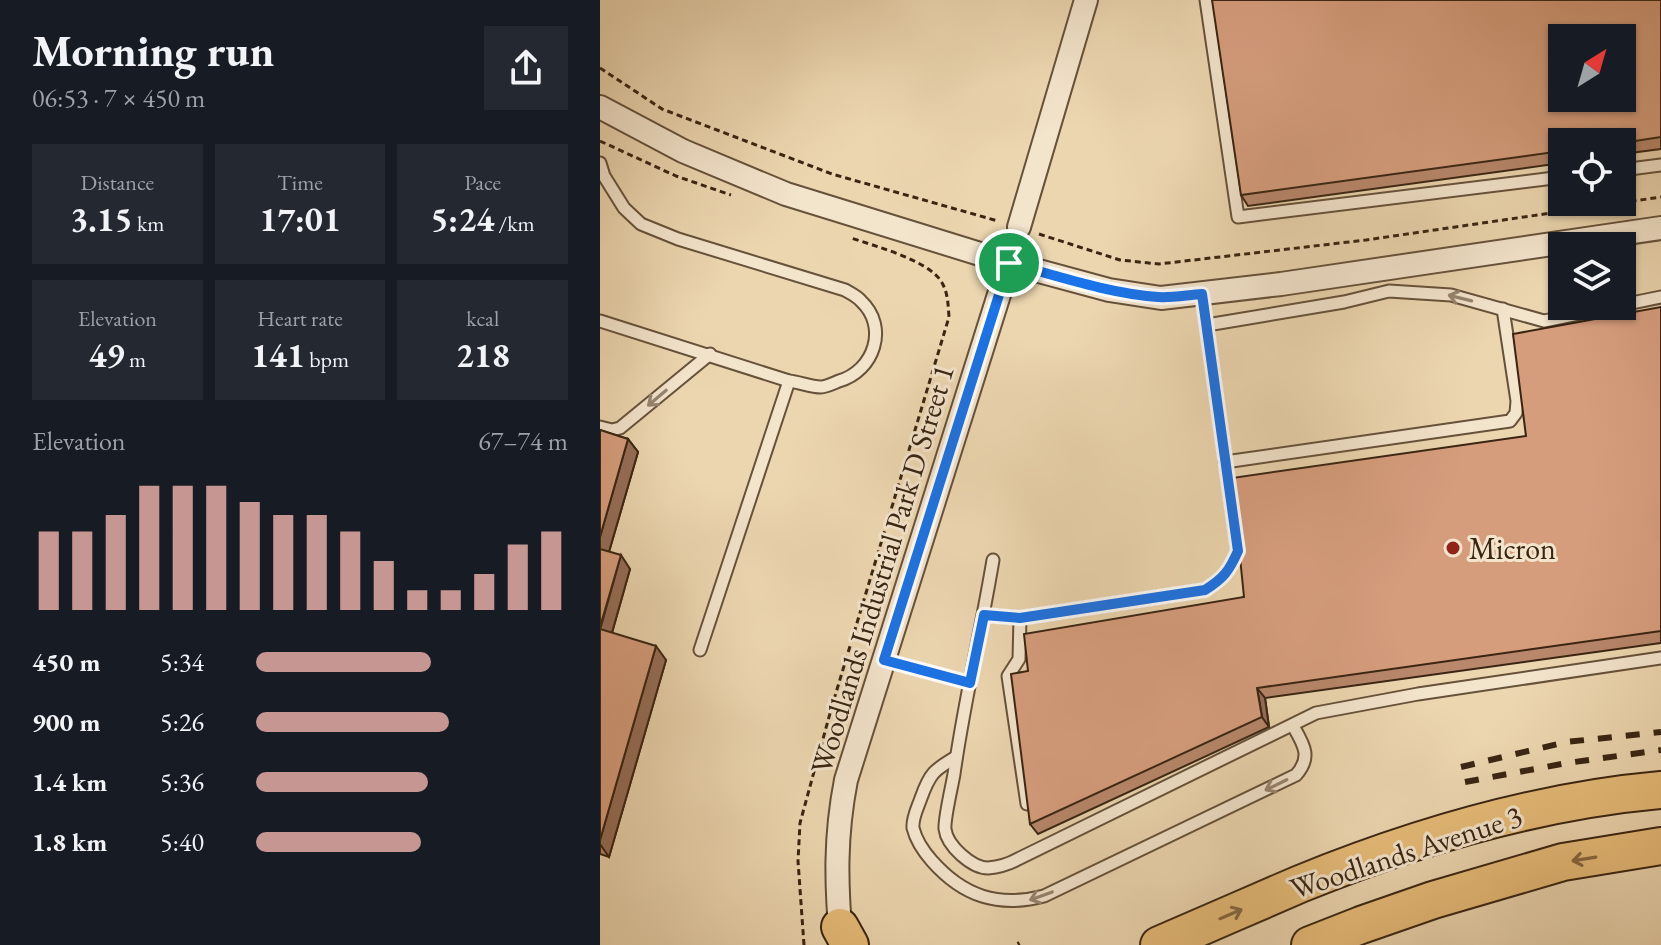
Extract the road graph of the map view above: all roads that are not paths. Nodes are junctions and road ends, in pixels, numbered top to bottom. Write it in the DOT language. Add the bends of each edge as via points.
graph roads {
  1 [pos="1086,0"];
  2 [pos="1206,0"];
  3 [pos="600,107"];
  4 [pos="600,163"];
  5 [pos="1661,165"];
  6 [pos="1636,168"];
  7 [pos="1548,179"];
  8 [pos="1019,227"];
  9 [pos="1661,228"];
  10 [pos="1009,263"];
  11 [pos="1202,294"];
  12 [pos="1661,297"];
  13 [pos="1636,302"];
  14 [pos="1503,309"];
  15 [pos="1549,320"];
  16 [pos="600,321"];
  17 [pos="1207,325"];
  18 [pos="710,354"];
  19 [pos="789,381"];
  20 [pos="600,427"];
  21 [pos="1225,462"];
  22 [pos="993,560"];
  23 [pos="984,615"];
  24 [pos="1020,618"];
  25 [pos="700,650"];
  26 [pos="1661,658"];
  27 [pos="884,660"];
  28 [pos="970,683"];
  29 [pos="1293,726"];
  30 [pos="956,757"];
  31 [pos="1661,790"];
  32 [pos="1027,804"];
  33 [pos="1661,846"];
  34 [pos="842,941"];
  35 [pos="1159,945"];
  36 [pos="1310,945"];
  1 -- 8 [label="street"];
  2 -- 7 [label="lane" via="1238,217"];
  3 -- 10 [label="street" via="683,151 786,194"];
  4 -- 19 [label="lane" via="624,208 641,224 845,290 861,300 877,330 865,365 848,379 820,387"];
  5 -- 6 [label="lane"];
  9 -- 11 [label="street"];
  10 -- 11 [label="street" via="1109,290 1161,298"];
  10 -- 27 [label="street, Woodlands Industrial Park D Street 1"];
  11 -- 17 [label="lane"];
  12 -- 13 [label="lane"];
  14 -- 15 [label="lane"];
  14 -- 17 [label="lane, one-way" via="1451,295 1389,291"];
  14 -- 21 [label="lane" via="1517,401 1510,421"];
  16 -- 18 [label="lane"];
  17 -- 21 [label="lane"];
  18 -- 19 [label="lane"];
  18 -- 20 [label="lane, one-way" via="620,428"];
  19 -- 25 [label="lane"];
  21 -- 24 [label="lane" via="1238,551 1219,581 1205,590"];
  22 -- 23 [label="lane"];
  23 -- 24 [label="lane"];
  23 -- 28 [label="lane"];
  24 -- 32 [label="lane" via="1019,659 1008,676"];
  26 -- 29 [label="lane" via="1418,694 1316,713"];
  27 -- 28 [label="lane"];
  27 -- 34 [label="street, Woodlands Industrial Park D Street 1" via="841,807 837,884"];
  28 -- 30 [label="lane"];
  29 -- 30 [label="lane" via="1005,865 985,868 954,849 945,829"];
  29 -- 30 [label="lane, one-way" via="1305,757 1296,775 1044,896 1023,901 964,889 923,851 913,829 924,789 935,769"];
  35 -- 31 [label="main road, Woodlands Avenue 3, one-way" via="1302,883 1440,835 1548,806"];
  33 -- 36 [label="main road, Woodlands Avenue 3, one-way" via="1563,862 1433,900"];
}
